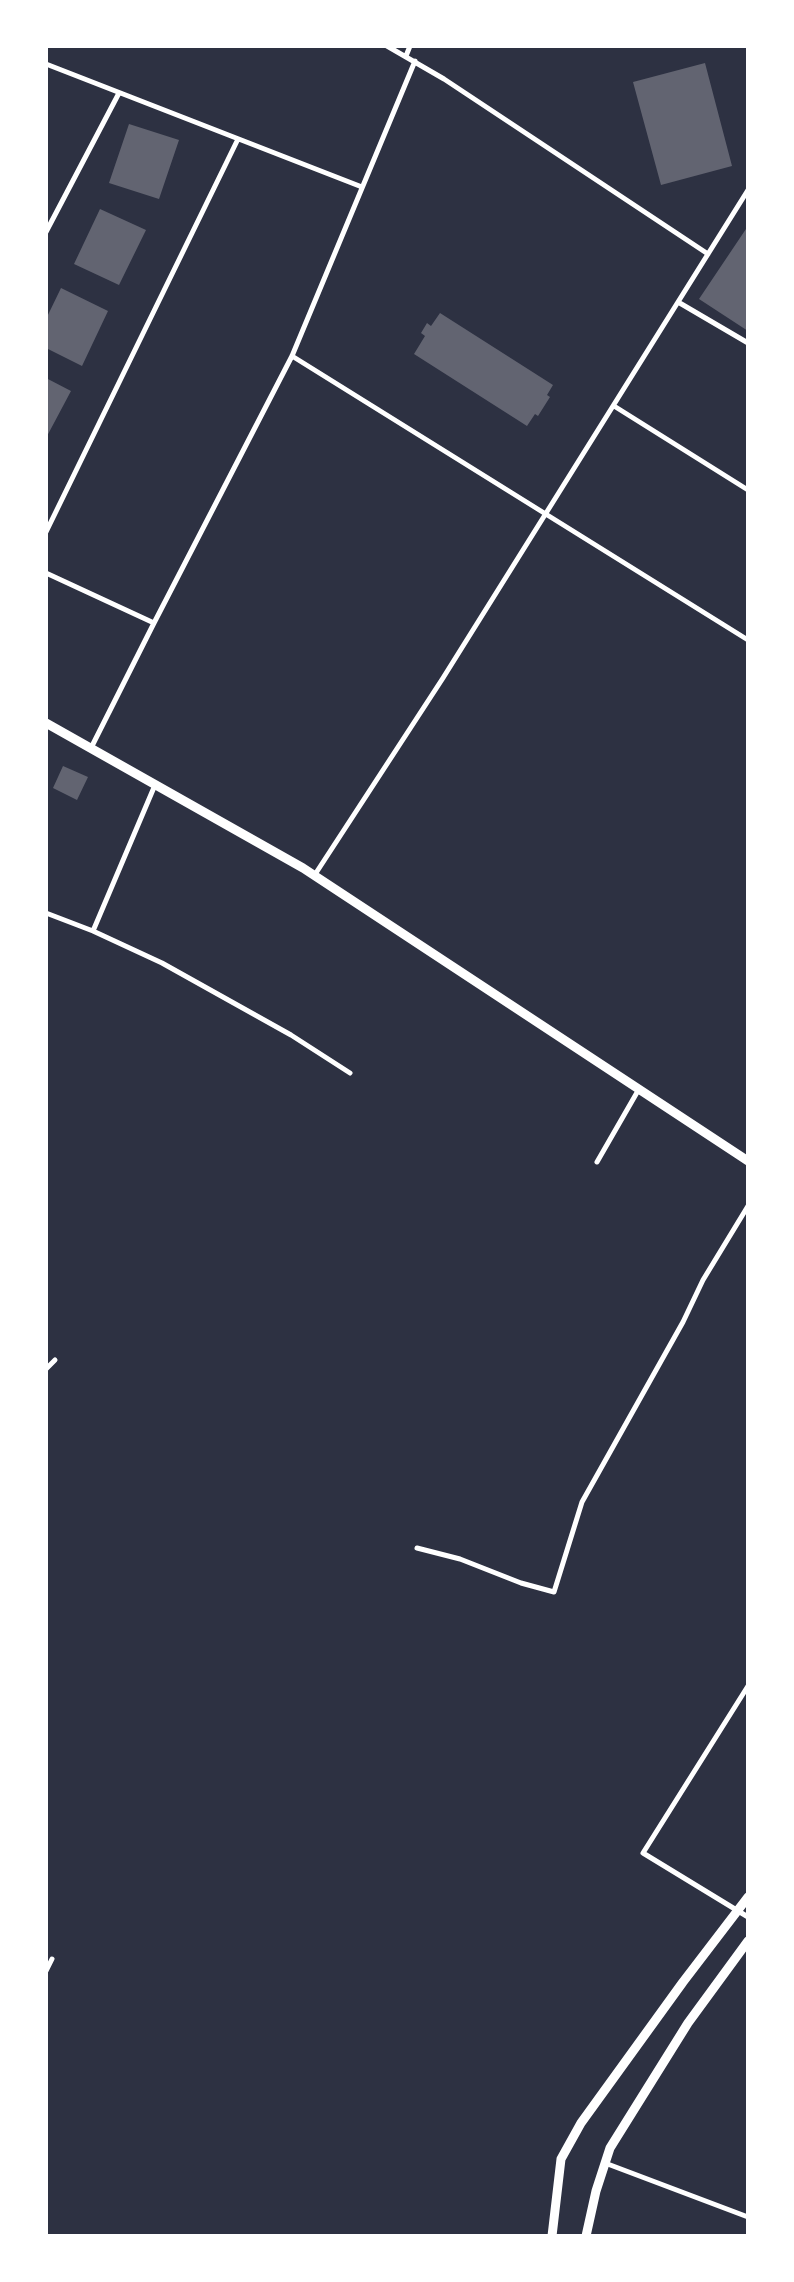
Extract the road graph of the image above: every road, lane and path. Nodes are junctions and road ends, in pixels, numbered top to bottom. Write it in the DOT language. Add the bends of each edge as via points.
graph roads {
  1 [pos="387,46"];
  2 [pos="410,46"];
  3 [pos="406,56"];
  4 [pos="415,61"];
  5 [pos="46,64"];
  6 [pos="119,93"];
  7 [pos="238,139"];
  8 [pos="362,188"];
  9 [pos="748,190"];
  10 [pos="46,232"];
  11 [pos="708,254"];
  12 [pos="678,302"];
  13 [pos="748,343"];
  14 [pos="292,356"];
  15 [pos="614,406"];
  16 [pos="748,490"];
  17 [pos="546,514"];
  18 [pos="46,532"];
  19 [pos="46,573"];
  20 [pos="154,623"];
  21 [pos="748,640"];
  22 [pos="46,723"];
  23 [pos="91,748"];
  24 [pos="155,785"];
  25 [pos="314,876"];
  26 [pos="46,913"];
  27 [pos="93,931"];
  28 [pos="350,1073"];
  29 [pos="640,1089"];
  30 [pos="748,1161"];
  31 [pos="597,1162"];
  32 [pos="748,1206"];
  33 [pos="55,1360"];
  34 [pos="46,1369"];
  35 [pos="417,1548"];
  36 [pos="748,1686"];
  37 [pos="748,1897"];
  38 [pos="738,1911"];
  39 [pos="748,1916"];
  40 [pos="748,1941"];
  41 [pos="52,1959"];
  42 [pos="46,1971"];
  43 [pos="605,2163"];
  44 [pos="748,2217"];
  45 [pos="552,2236"];
  46 [pos="586,2236"];
  1 -- 3 [label="street"];
  2 -- 3 [label="street"];
  3 -- 4 [label="street"];
  4 -- 8 [label="street"];
  4 -- 11 [label="street"];
  5 -- 6 [label="street"];
  6 -- 7 [label="street"];
  6 -- 10 [label="street"];
  7 -- 8 [label="street"];
  7 -- 18 [label="street"];
  8 -- 14 [label="street"];
  9 -- 11 [label="street"];
  11 -- 12 [label="street"];
  12 -- 13 [label="street"];
  12 -- 15 [label="street"];
  14 -- 17 [label="street"];
  14 -- 20 [label="street"];
  15 -- 16 [label="street"];
  15 -- 17 [label="street"];
  17 -- 21 [label="street"];
  17 -- 25 [label="street"];
  19 -- 20 [label="street"];
  20 -- 23 [label="street"];
  22 -- 23 [label="street"];
  23 -- 24 [label="street"];
  24 -- 25 [label="street"];
  24 -- 27 [label="street"];
  25 -- 29 [label="street"];
  26 -- 27 [label="street"];
  27 -- 28 [label="street" via="162,963 291,1035"];
  29 -- 30 [label="street"];
  29 -- 31 [label="street"];
  32 -- 35 [label="street" via="703,1280 683,1322 582,1502 554,1592 521,1583 460,1558"];
  33 -- 34 [label="street"];
  36 -- 38 [label="street" via="643,1853"];
  37 -- 38 [label="street"];
  38 -- 39 [label="street"];
  38 -- 45 [label="street" via="581,2123 561,2159"];
  40 -- 43 [label="street" via="688,2023 610,2148"];
  41 -- 42 [label="street"];
  43 -- 44 [label="street"];
  43 -- 46 [label="street"];
}
